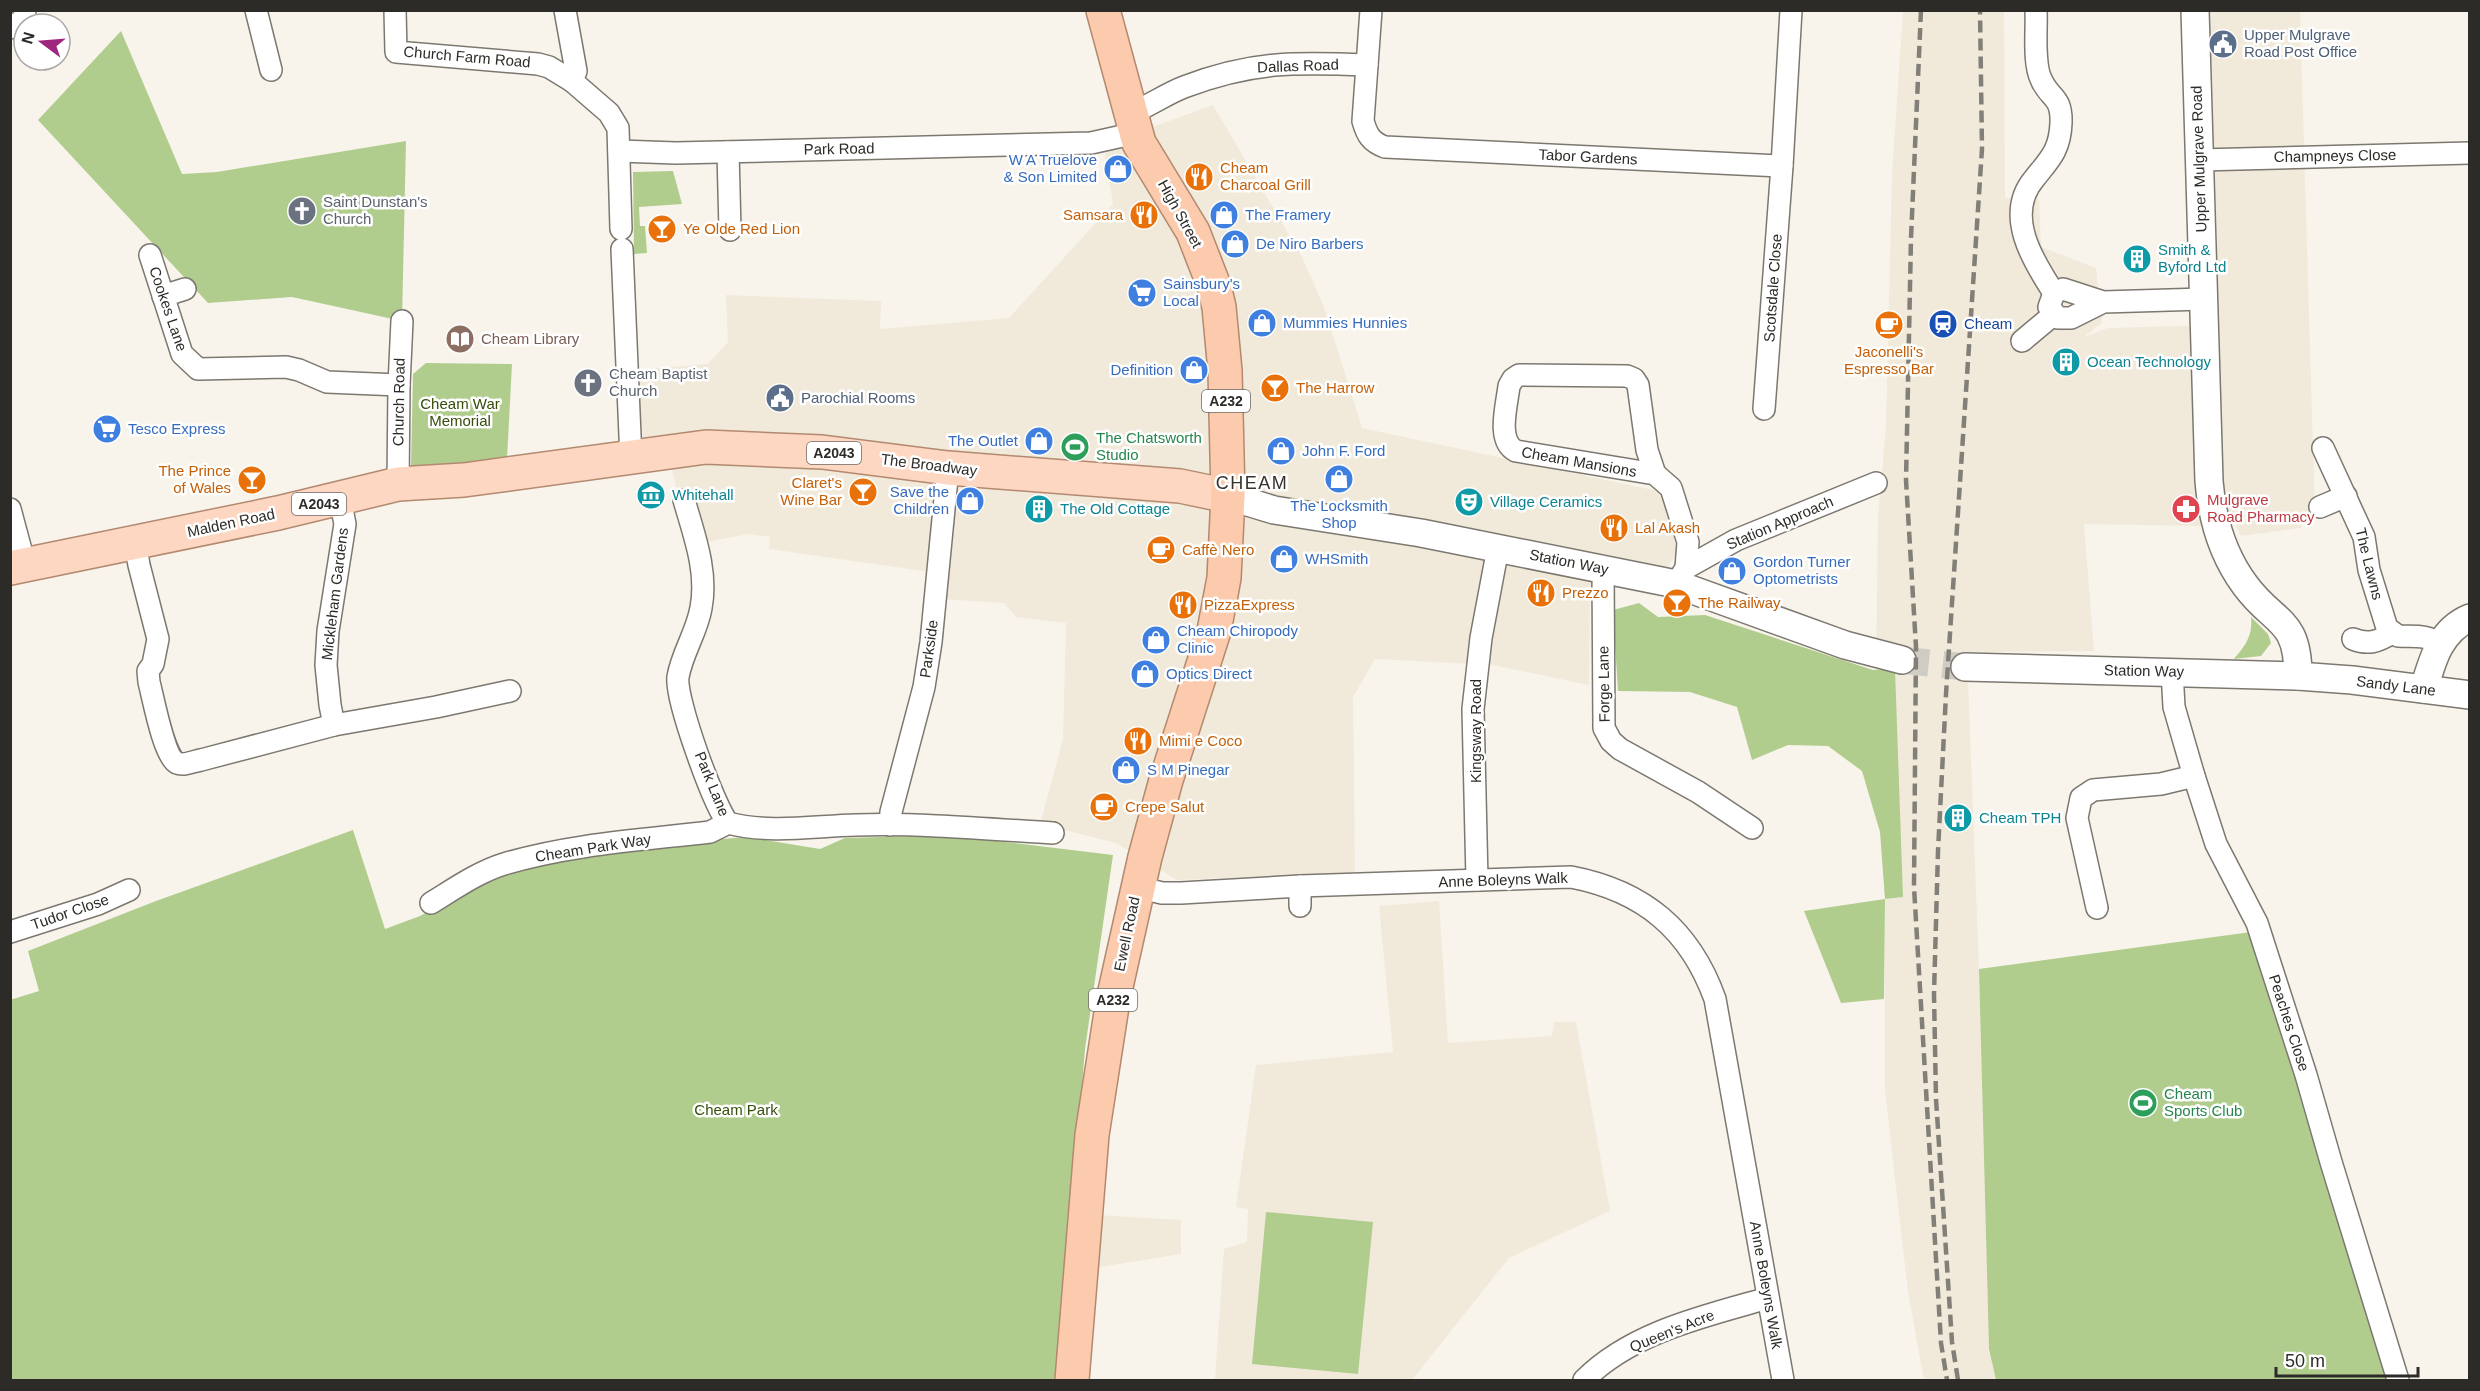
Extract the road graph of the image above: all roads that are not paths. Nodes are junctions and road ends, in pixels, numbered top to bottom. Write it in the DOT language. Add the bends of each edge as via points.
graph roads {
  1 [pos="25,10"];
  2 [pos="256,10"];
  3 [pos="395,10"];
  4 [pos="565,10"];
  5 [pos="1103,10"];
  6 [pos="1371,10"];
  7 [pos="1791,10"];
  8 [pos="2036,10"];
  9 [pos="2195,10"];
  10 [pos="10,28"];
  11 [pos="1367,65"];
  12 [pos="271,70"];
  13 [pos="572,81"];
  14 [pos="1133,123"];
  15 [pos="619,151"];
  16 [pos="728,152"];
  17 [pos="2469,153"];
  18 [pos="2200,160"];
  19 [pos="1782,166"];
  20 [pos="730,230"];
  21 [pos="150,255"];
  22 [pos="186,289"];
  23 [pos="2054,293"];
  24 [pos="163,296"];
  25 [pos="2203,299"];
  26 [pos="2103,302"];
  27 [pos="2053,315"];
  28 [pos="402,321"];
  29 [pos="2022,341"];
  30 [pos="399,385"];
  31 [pos="1764,409"];
  32 [pos="2323,448"];
  33 [pos="631,459"];
  34 [pos="948,468"];
  35 [pos="1655,474"];
  36 [pos="1876,483"];
  37 [pos="398,484"];
  38 [pos="1228,496"];
  39 [pos="2346,496"];
  40 [pos="340,499"];
  41 [pos="684,501"];
  42 [pos="2320,507"];
  43 [pos="10,509"];
  44 [pos="135,543"];
  45 [pos="1498,548"];
  46 [pos="18,567"];
  47 [pos="1603,568"];
  48 [pos="1681,576"];
  49 [pos="2469,618"];
  50 [pos="2392,633"];
  51 [pos="2353,639"];
  52 [pos="2440,644"];
  53 [pos="1902,660"];
  54 [pos="1965,667"];
  55 [pos="2172,671"];
  56 [pos="2310,677"];
  57 [pos="2424,689"];
  58 [pos="510,691"];
  59 [pos="2469,695"];
  60 [pos="334,725"];
  61 [pos="2194,776"];
  62 [pos="728,823"];
  63 [pos="890,825"];
  64 [pos="1752,828"];
  65 [pos="1053,833"];
  66 [pos="1478,880"];
  67 [pos="1137,887"];
  68 [pos="129,890"];
  69 [pos="430,903"];
  70 [pos="2097,908"];
  71 [pos="10,932"];
  72 [pos="1768,1298"];
  73 [pos="1072,1380"];
  74 [pos="1584,1380"];
  75 [pos="1783,1380"];
  76 [pos="2398,1380"];
  1 -- 10 [label="street" via="24,19"];
  2 -- 12 [label="street"];
  3 -- 13 [label="street, Church Farm Road" via="396,52 538,64"];
  4 -- 13 [label="street" via="576,71"];
  5 -- 14 [label="highway, High Street / A232"];
  6 -- 11 [label="street, Tabor Gardens"];
  7 -- 19 [label="street"];
  8 -- 23 [label="street" via="2041,81 2058,100 2061,111 2055,154 2025,193 2024,236"];
  9 -- 18 [label="street, Upper Mulgrave Road"];
  11 -- 14 [label="street, Dallas Road" via="1308,62 1244,68 1181,88"];
  11 -- 19 [label="street, Tabor Gardens" via="1363,121 1366,133 1385,147"];
  13 -- 15 [label="street" via="615,120"];
  14 -- 16 [label="street, Park Road" via="1091,143"];
  14 -- 38 [label="highway, High Street / A232" via="1139,143 1193,232 1214,286 1225,371"];
  15 -- 16 [label="street, Park Road"];
  15 -- 33 [label="street"];
  16 -- 20 [label="street"];
  17 -- 18 [label="street, Champneys Close"];
  18 -- 25 [label="street, Upper Mulgrave Road"];
  19 -- 31 [label="street, Scotsdale Close"];
  21 -- 24 [label="street, Cookes Lane"];
  22 -- 24 [label="street"];
  23 -- 26 [label="street" via="2068,290"];
  23 -- 27 [label="street" via="2049,302"];
  24 -- 30 [label="street, Cookes Lane" via="182,354 198,369 286,368 327,382"];
  25 -- 26 [label="street"];
  25 -- 56 [label="street, Upper Mulgrave Road" via="2208,481 2216,531 2245,585 2294,638"];
  26 -- 27 [label="street" via="2071,318"];
  27 -- 29 [label="street"];
  28 -- 30 [label="street, Church Road"];
  30 -- 37 [label="street, Church Road"];
  32 -- 39 [label="street, The Lawns"];
  33 -- 34 [label="main road, The Broadway / A2043" via="706,447 734,447 822,452"];
  33 -- 37 [label="main road, Malden Road / A2043" via="464,480"];
  34 -- 38 [label="main road, The Broadway / A2043" via="1180,486"];
  34 -- 63 [label="street, Parkside" via="924,687"];
  35 -- 35 [label="street, Cheam Mansions" via="1634,379 1519,375 1512,379 1504,439 1508,447 1516,452"];
  35 -- 48 [label="street, Cheam Mansions" via="1671,488 1688,542"];
  36 -- 48 [label="street, Station Approach" via="1736,540"];
  37 -- 40 [label="main road, Malden Road / A2043"];
  38 -- 45 [label="street, Station Way" via="1274,510"];
  38 -- 67 [label="highway, Ewell Road / A232" via="1224,578 1214,630"];
  39 -- 42 [label="street"];
  39 -- 50 [label="street, The Lawns" via="2364,537 2369,570"];
  40 -- 44 [label="main road, Malden Road / A2043"];
  40 -- 60 [label="street, Mickleham Gardens" via="345,524 326,665"];
  41 -- 62 [label="street, Park Lane" via="702,570 702,591 701,608 680,666 680,698 701,762"];
  43 -- 46 [label="street"];
  44 -- 46 [label="main road, Malden Road / A2043"];
  44 -- 60 [label="street" via="158,639 148,671 149,682 172,759 182,764"];
  45 -- 47 [label="street, Station Way"];
  45 -- 66 [label="street, Kingsway Road" via="1474,690"];
  47 -- 48 [label="street, Station Way"];
  47 -- 64 [label="street, Forge Lane" via="1604,728 1611,741"];
  48 -- 53 [label="street, Station Way" via="1845,645"];
  49 -- 52 [label="street" via="2453,627"];
  50 -- 51 [label="street" via="2365,644"];
  50 -- 52 [label="street" via="2430,637"];
  52 -- 57 [label="street"];
  54 -- 55 [label="street, Station Way"];
  55 -- 56 [label="street, Station Way"];
  55 -- 61 [label="street, Peaches Close" via="2174,707"];
  56 -- 57 [label="street, Sandy Lane"];
  57 -- 59 [label="street, Sandy Lane"];
  58 -- 60 [label="street"];
  61 -- 70 [label="street" via="2161,784 2093,790 2081,798 2077,818"];
  61 -- 76 [label="street, Peaches Close" via="2216,844 2258,923"];
  62 -- 63 [label="street, Park Lane" via="808,829"];
  62 -- 69 [label="street, Cheam Park Way" via="710,832 572,849 503,865"];
  63 -- 65 [label="street, Park Lane"];
  66 -- 67 [label="street, Anne Boleyns Walk" via="1300,896 1162,892"];
  66 -- 72 [label="street, Anne Boleyns Walk" via="1571,877 1614,888 1654,911 1691,950 1706,974 1721,1024"];
  67 -- 73 [label="highway, Ewell Road / A232" via="1100,1077 1085,1201"];
  68 -- 71 [label="street, Tudor Close"];
  72 -- 74 [label="street, Queen's Acre" via="1639,1342 1609,1359"];
  72 -- 75 [label="street, Anne Boleyns Walk"];
}
